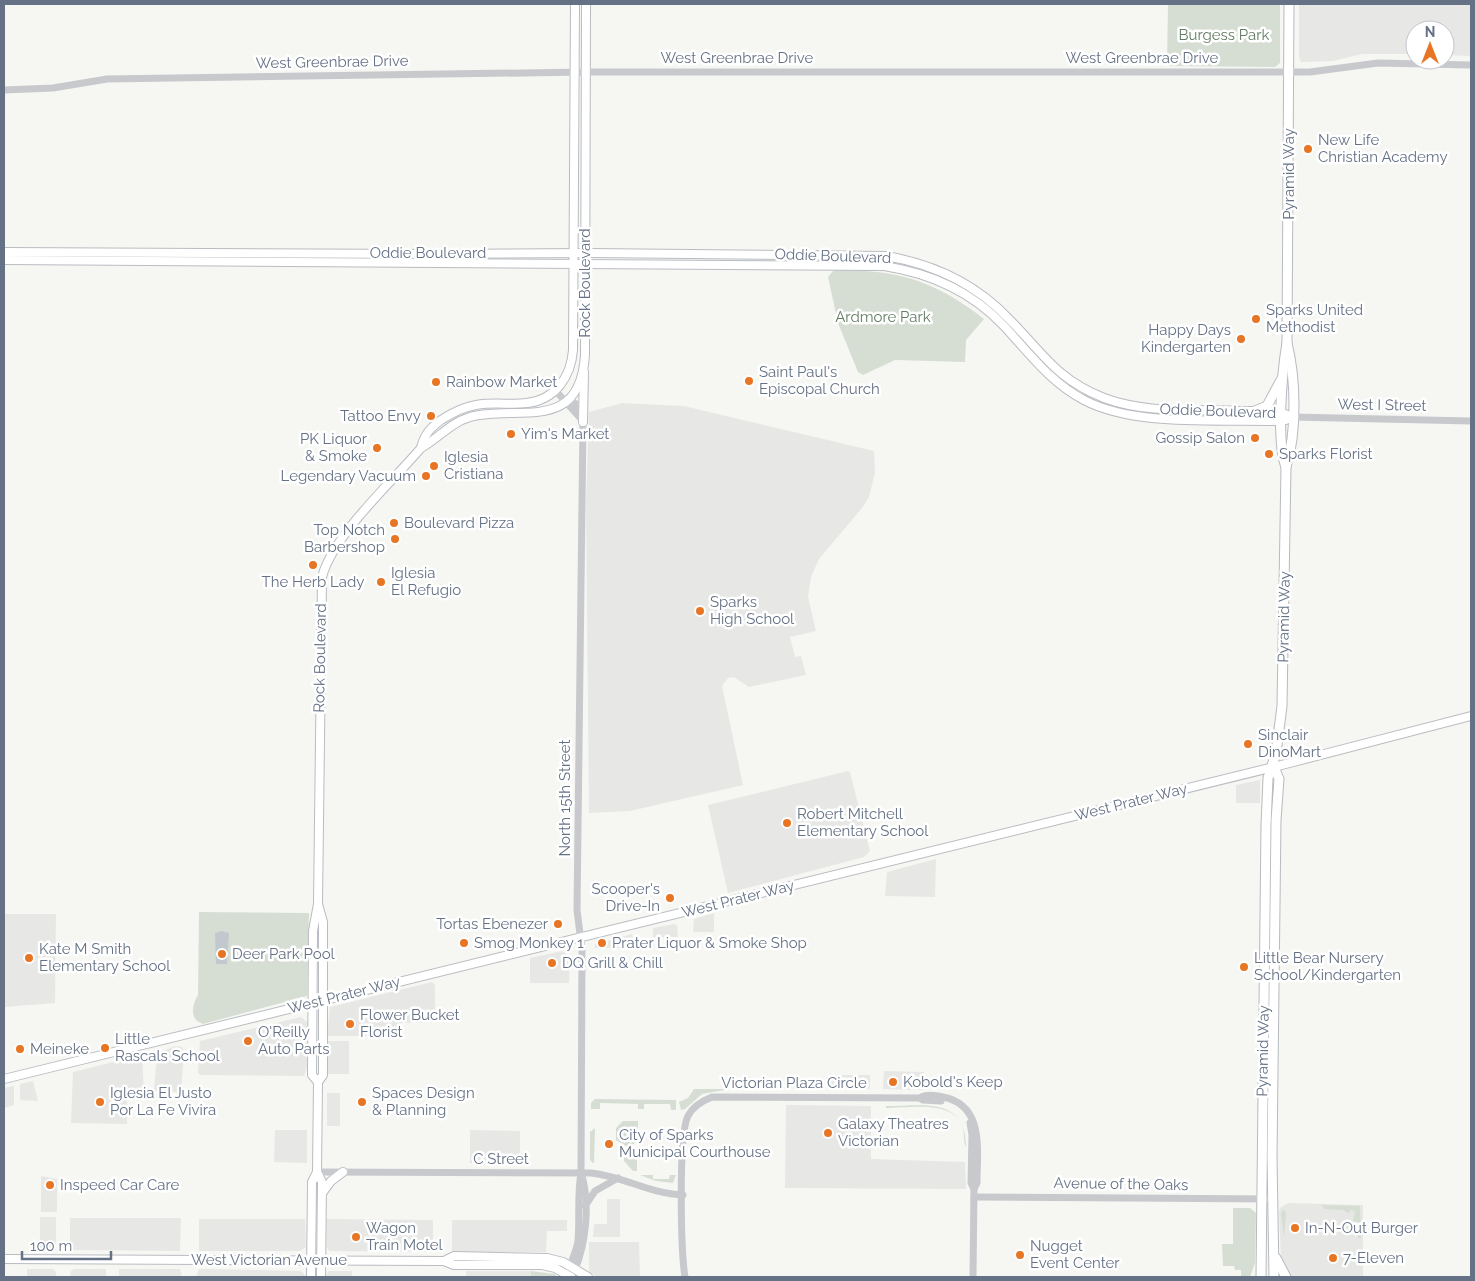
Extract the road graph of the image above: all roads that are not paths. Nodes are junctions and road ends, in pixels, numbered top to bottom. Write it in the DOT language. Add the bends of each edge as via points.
graph roads {
  1 [pos="576,4"];
  2 [pos="586,4"];
  3 [pos="1289,4"];
  4 [pos="1471,65"];
  5 [pos="575,72"];
  6 [pos="585,72"];
  7 [pos="1289,72"];
  8 [pos="4,90"];
  9 [pos="4,252"];
  10 [pos="573,253"];
  11 [pos="584,253"];
  12 [pos="4,260"];
  13 [pos="573,263"];
  14 [pos="584,263"];
  15 [pos="1288,343"];
  16 [pos="584,364"];
  17 [pos="1283,375"];
  18 [pos="556,391"];
  19 [pos="566,400"];
  20 [pos="1255,411"];
  21 [pos="1282,417"];
  22 [pos="1292,417"];
  23 [pos="1471,421"];
  24 [pos="583,422"];
  25 [pos="421,448"];
  26 [pos="1286,467"];
  27 [pos="1471,716"];
  28 [pos="1274,767"];
  29 [pos="318,904"];
  30 [pos="580,938"];
  31 [pos="323,1000"];
  32 [pos="313,1002"];
  33 [pos="4,1079"];
  34 [pos="318,1082"];
  35 [pos="317,1172"];
  36 [pos="343,1172"];
  37 [pos="581,1173"];
  38 [pos="618,1178"];
  39 [pos="974,1193"];
  40 [pos="322,1194"];
  41 [pos="683,1195"];
  42 [pos="1267,1199"];
  43 [pos="585,1206"];
  44 [pos="1273,1250"];
  45 [pos="4,1259"];
  46 [pos="311,1260"];
  47 [pos="321,1261"];
  48 [pos="444,1261"];
  49 [pos="1261,1265"];
  50 [pos="572,1267"];
  51 [pos="570,1276"];
  52 [pos="311,1277"];
  53 [pos="321,1277"];
  54 [pos="588,1277"];
  55 [pos="685,1277"];
  56 [pos="973,1277"];
  57 [pos="1253,1277"];
  58 [pos="1261,1277"];
  59 [pos="1274,1277"];
  60 [pos="1286,1277"];
  1 -- 5 [label="main road, Rock Boulevard"];
  2 -- 6 [label="main road, Rock Boulevard"];
  3 -- 7 [label="main road, Pyramid Way"];
  4 -- 7 [label="street, West Greenbrae Drive" via="1378,63 1325,72"];
  5 -- 6 [label="street, West Greenbrae Drive"];
  5 -- 8 [label="street, West Greenbrae Drive" via="107,79 53,88"];
  5 -- 10 [label="main road, Rock Boulevard"];
  6 -- 7 [label="street, West Greenbrae Drive"];
  6 -- 11 [label="main road, Rock Boulevard"];
  7 -- 15 [label="main road, Pyramid Way"];
  9 -- 10 [label="main road, Oddie Boulevard"];
  10 -- 11 [label="main road, Oddie Boulevard"];
  10 -- 13 [label="main road, Rock Boulevard"];
  11 -- 14 [label="main road, Rock Boulevard"];
  11 -- 20 [label="main road, Oddie Boulevard" via="869,254 901,258 934,268 974,289 1009,318 1052,367 1093,393 1139,407"];
  12 -- 13 [label="main road, Oddie Boulevard"];
  13 -- 14 [label="main road, Oddie Boulevard"];
  13 -- 18 [label="main road, Rock Boulevard" via="573,360"];
  14 -- 16 [label="main road, Rock Boulevard"];
  14 -- 21 [label="main road, Oddie Boulevard" via="870,264 907,270 943,282 980,304 1003,324 1049,376 1098,407 1149,418"];
  15 -- 17 [label="main road, Pyramid Way"];
  15 -- 22 [label="main road, Pyramid Way" via="1293,377"];
  16 -- 19 [label="main road, Rock Boulevard" via="577,387"];
  16 -- 24 [label="main road"];
  17 -- 20 [label="main road" via="1270,403"];
  17 -- 21 [label="main road, Pyramid Way"];
  18 -- 19 [label="street"];
  18 -- 25 [label="main road, Rock Boulevard" via="528,403 484,404 457,411 430,429"];
  19 -- 24 [label="street" via="568,407"];
  19 -- 25 [label="main road, Rock Boulevard" via="536,414 482,414 467,418"];
  20 -- 21 [label="main road, Oddie Boulevard"];
  21 -- 22 [label="main road, Oddie Boulevard"];
  21 -- 26 [label="main road, Pyramid Way" via="1282,458"];
  22 -- 23 [label="street, West I Street"];
  22 -- 26 [label="main road, Pyramid Way" via="1292,444"];
  24 -- 30 [label="street, North 15th Street" via="577,910"];
  25 -- 29 [label="main road, Rock Boulevard" via="339,541 322,577"];
  26 -- 28 [label="main road, Pyramid Way" via="1282,706"];
  27 -- 28 [label="main road, West Prater Way"];
  28 -- 30 [label="main road, West Prater Way"];
  28 -- 42 [label="main road, Pyramid Way" via="1268,778 1266,826"];
  29 -- 31 [label="main road, Rock Boulevard" via="322,922"];
  29 -- 32 [label="main road, Rock Boulevard" via="313,931"];
  30 -- 31 [label="main road, West Prater Way"];
  30 -- 37 [label="street, North 15th Street"];
  31 -- 32 [label="main road, West Prater Way"];
  31 -- 34 [label="main road, Rock Boulevard" via="323,1075"];
  32 -- 33 [label="main road, West Prater Way"];
  32 -- 34 [label="main road, Rock Boulevard" via="312,1075"];
  34 -- 35 [label="main road, Rock Boulevard"];
  35 -- 36 [label="street, C Street"];
  35 -- 40 [label="main road, Rock Boulevard" via="321,1178"];
  35 -- 46 [label="main road, Rock Boulevard" via="312,1182"];
  36 -- 37 [label="street, C Street"];
  36 -- 40 [label="main road" via="329,1182"];
  37 -- 38 [label="street, C Street"];
  37 -- 43 [label="street, North 15th Street"];
  37 -- 50 [label="street, North 15th Street" via="578,1243"];
  38 -- 41 [label="street, C Street" via="655,1192"];
  38 -- 43 [label="street" via="595,1191"];
  39 -- 41 [label="street, Victorian Plaza Circle" via="972,1130 961,1110 951,1104 920,1098 732,1096 706,1100 694,1107 684,1126"];
  39 -- 42 [label="street, Avenue of the Oaks"];
  39 -- 56 [label="street, Victorian Plaza Circle"];
  40 -- 47 [label="main road, Rock Boulevard"];
  41 -- 55 [label="street, Victorian Plaza Circle" via="682,1257"];
  42 -- 44 [label="main road, Pyramid Way"];
  42 -- 49 [label="main road, Pyramid Way"];
  43 -- 50 [label="street, North 15th Street" via="584,1242"];
  44 -- 59 [label="main road, Pyramid Way"];
  44 -- 60 [label="main road"];
  45 -- 46 [label="main road, West Victorian Avenue"];
  46 -- 47 [label="main road, West Victorian Avenue"];
  46 -- 52 [label="main road, Rock Boulevard"];
  47 -- 48 [label="main road, West Victorian Avenue"];
  47 -- 53 [label="main road, Rock Boulevard"];
  48 -- 50 [label="main road, West Victorian Avenue" via="454,1256 541,1258"];
  48 -- 51 [label="main road, West Victorian Avenue" via="454,1265 546,1266"];
  49 -- 57 [label="main road"];
  49 -- 58 [label="main road, Pyramid Way"];
  50 -- 51 [label="street, North 15th Street"];
  50 -- 54 [label="main road, West Victorian Avenue"];
}
